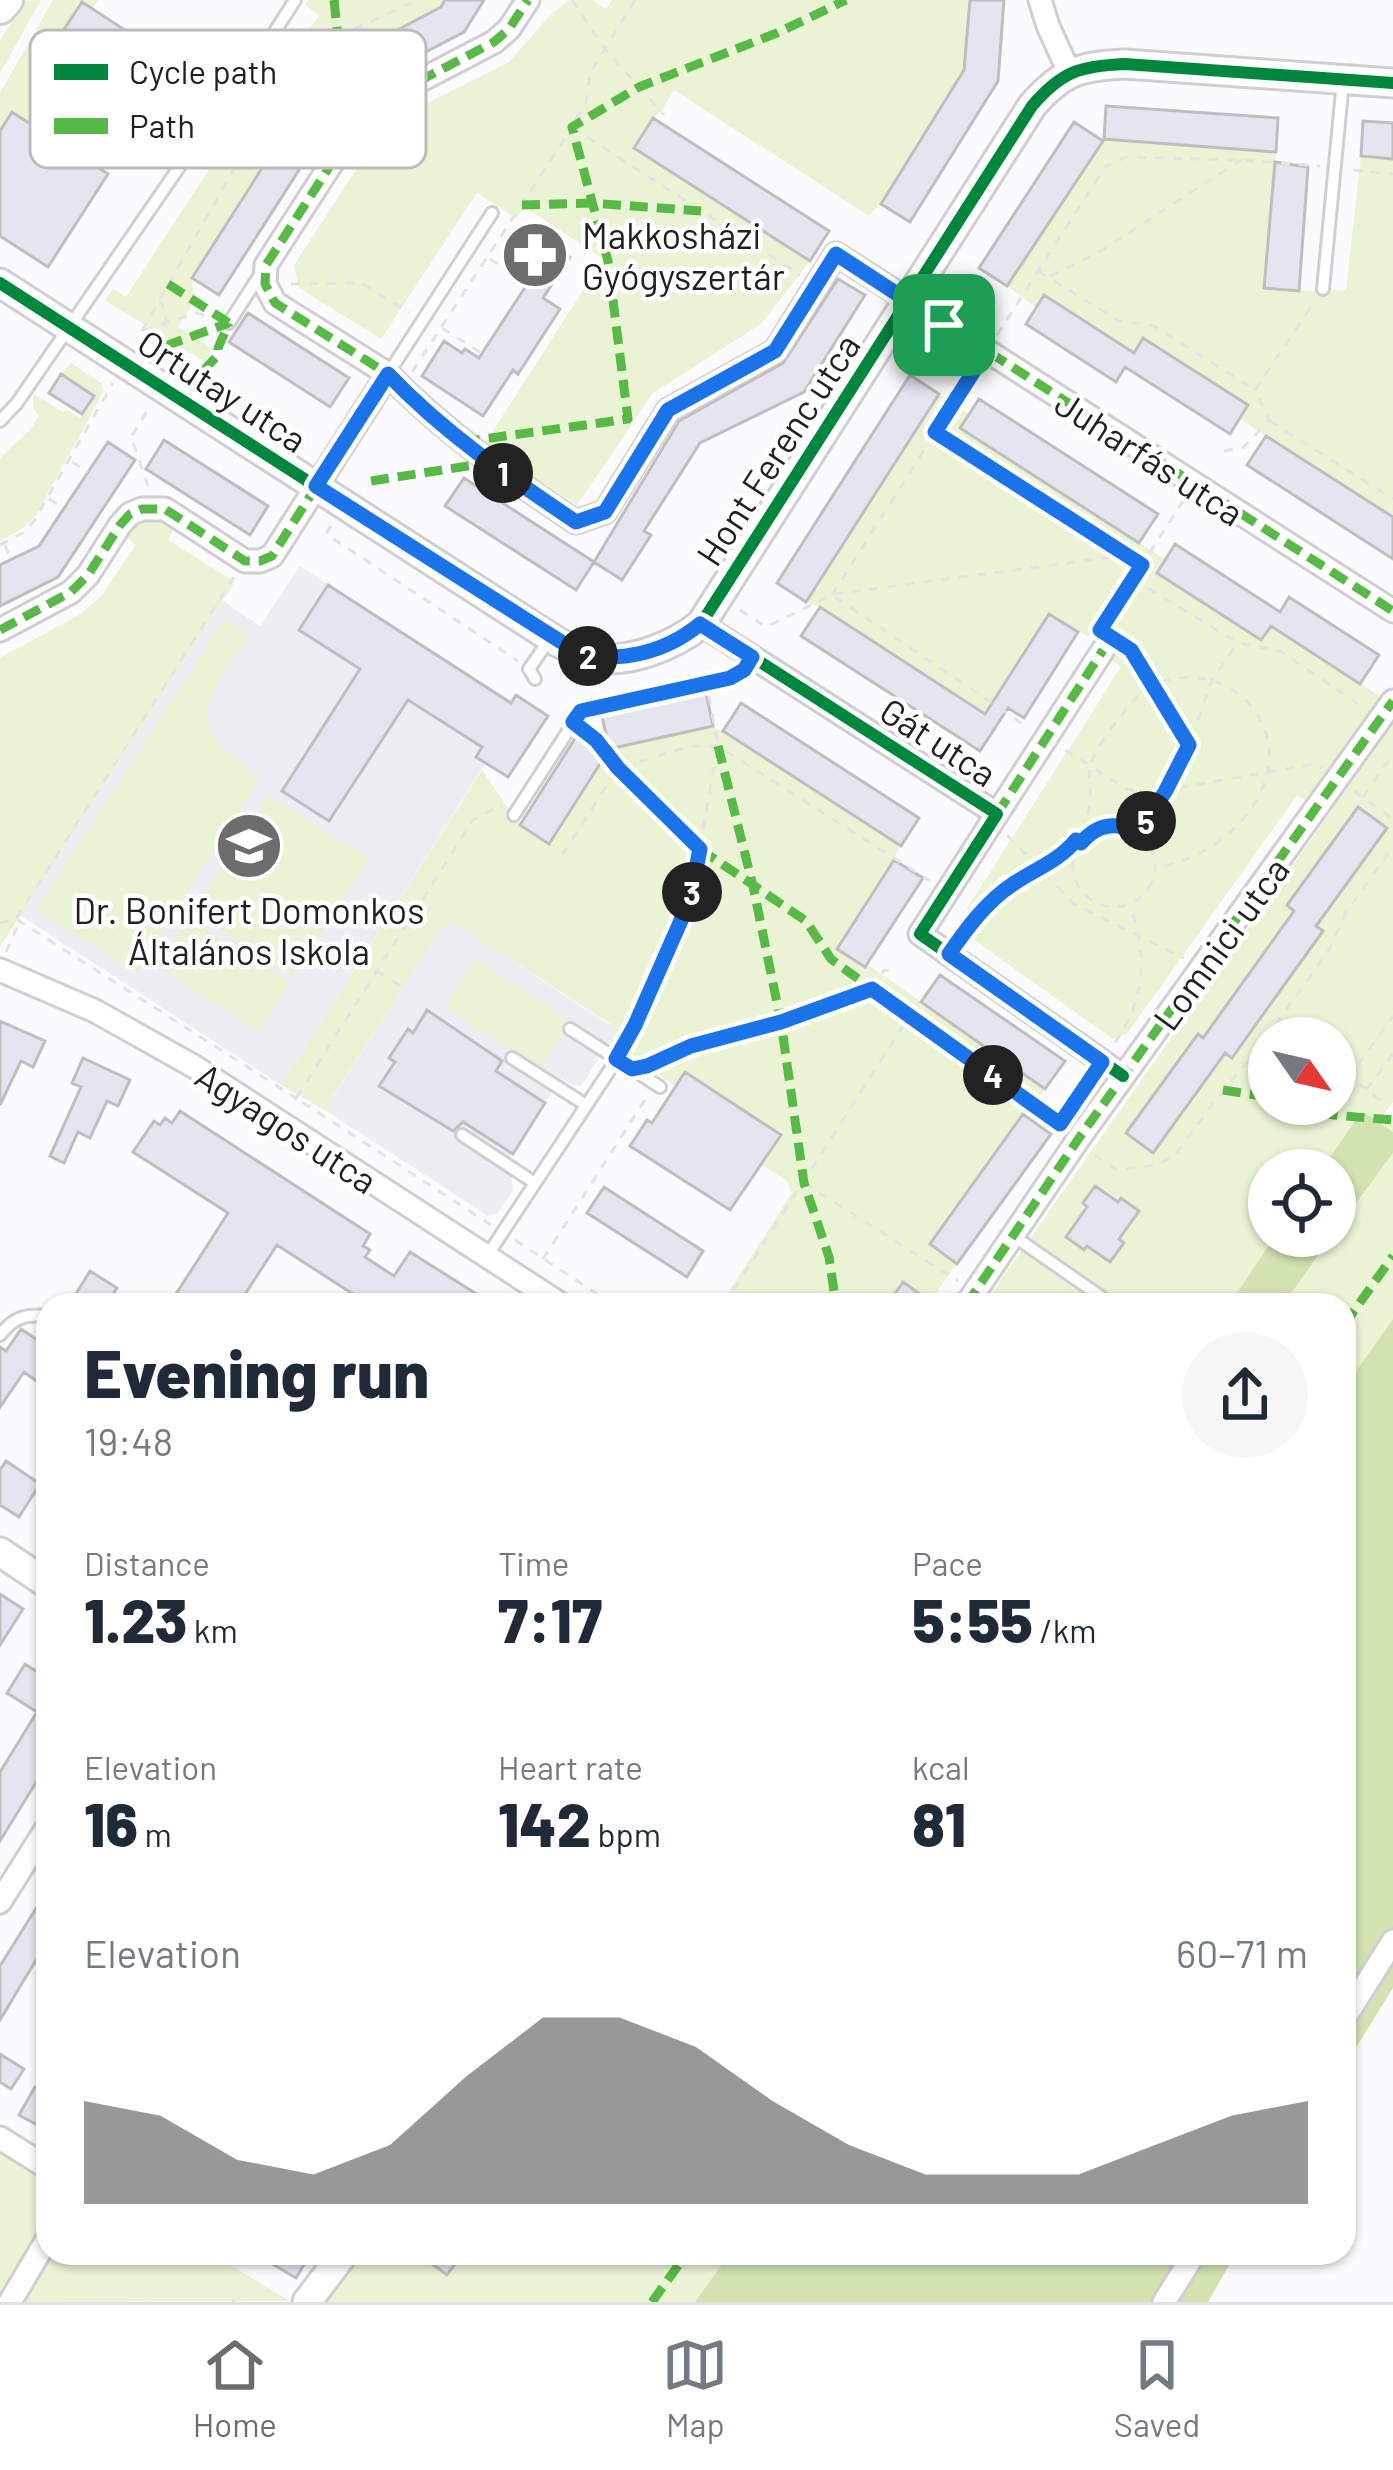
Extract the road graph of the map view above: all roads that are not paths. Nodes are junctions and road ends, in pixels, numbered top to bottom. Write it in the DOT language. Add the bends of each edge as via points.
graph roads {
  1 [pos="7,0"];
  2 [pos="528,0"];
  3 [pos="1040,0"];
  4 [pos="289,2"];
  5 [pos="0,8"];
  6 [pos="272,30"];
  7 [pos="1069,72"];
  8 [pos="426,77"];
  9 [pos="1343,78"];
  10 [pos="1393,82"];
  11 [pos="179,168"];
  12 [pos="331,168"];
  13 [pos="492,213"];
  14 [pos="266,275"];
  15 [pos="0,284"];
  16 [pos="1323,289"];
  17 [pos="908,302"];
  18 [pos="229,323"];
  19 [pos="70,328"];
  20 [pos="394,381"];
  21 [pos="0,421"];
  22 [pos="316,486"];
  23 [pos="719,596"];
  24 [pos="1393,611"];
  25 [pos="700,624"];
  26 [pos="0,630"];
  27 [pos="551,638"];
  28 [pos="1109,645"];
  29 [pos="752,657"];
  30 [pos="532,674"];
  31 [pos="1387,710"];
  32 [pos="514,815"];
  33 [pos="994,819"];
  34 [pos="0,968"];
  35 [pos="570,1029"];
  36 [pos="512,1058"];
  37 [pos="616,1059"];
  38 [pos="1123,1076"];
  39 [pos="657,1085"];
  40 [pos="586,1105"];
  41 [pos="462,1135"];
  42 [pos="535,1183"];
  43 [pos="1012,1234"];
  44 [pos="487,1256"];
  45 [pos="544,1293"];
  46 [pos="974,1293"];
  47 [pos="1096,1293"];
  48 [pos="36,1315"];
  49 [pos="0,1335"];
  50 [pos="0,1552"];
  51 [pos="36,1576"];
  52 [pos="36,1845"];
  53 [pos="0,1903"];
  54 [pos="1393,1941"];
  55 [pos="1356,1999"];
  56 [pos="0,2138"];
  57 [pos="36,2160"];
  58 [pos="36,2258"];
  59 [pos="335,2265"];
  60 [pos="1187,2265"];
  61 [pos="10,2302"];
  62 [pos="307,2302"];
  63 [pos="1164,2302"];
  1 -- 5 [label="main road"];
  2 -- 8 [label="street" via="494,42"];
  3 -- 7 [label="street"];
  4 -- 6 [label="lane"];
  7 -- 9 [label="street" via="1125,64"];
  7 -- 17 [label="street, Hont Ferenc utca" via="1032,106"];
  9 -- 10 [label="street"];
  9 -- 16 [label="lane"];
  11 -- 19 [label="lane"];
  12 -- 14 [label="street"];
  13 -- 20 [label="lane" via="422,320"];
  14 -- 18 [label="lane"];
  14 -- 20 [label="street" via="275,303"];
  15 -- 19 [label="street, Ortutay utca"];
  17 -- 20 [label="street, Hont Ferenc utca" via="836,254 775,351 668,410 605,512 576,522 488,463"];
  17 -- 23 [label="street, Hont Ferenc utca"];
  17 -- 24 [label="street, Juharfás utca"];
  19 -- 21 [label="lane"];
  19 -- 22 [label="street, Ortutay utca"];
  20 -- 22 [label="street"];
  22 -- 26 [label="street" via="272,556 260,561 245,561 165,509 130,514 71,592"];
  22 -- 27 [label="street, Ortutay utca"];
  23 -- 25 [label="street, Ortutay utca"];
  25 -- 27 [label="street, Ortutay utca" via="650,651 616,658 593,658"];
  25 -- 29 [label="street, Gát utca"];
  27 -- 30 [label="lane"];
  28 -- 33 [label="street, Gát utca"];
  29 -- 32 [label="lane" via="730,678 581,711"];
  29 -- 33 [label="street, Gát utca"];
  31 -- 38 [label="street, Lomnici utca"];
  33 -- 38 [label="street, Gát utca" via="920,934"];
  34 -- 44 [label="street, Agyagos utca" via="127,1027"];
  35 -- 37 [label="lane"];
  36 -- 40 [label="lane"];
  37 -- 39 [label="lane"];
  37 -- 40 [label="lane"];
  38 -- 43 [label="street, Lomnici utca"];
  40 -- 42 [label="lane"];
  41 -- 42 [label="lane"];
  42 -- 44 [label="lane"];
  43 -- 46 [label="street, Lomnici utca"];
  43 -- 47 [label="lane"];
  44 -- 45 [label="street, Agyagos utca"];
  48 -- 49 [label="lane" via="15,1319"];
  50 -- 51 [label="street"];
  52 -- 53 [label="street"];
  54 -- 55 [label="street"];
  56 -- 57 [label="street"];
  58 -- 61 [label="street"];
  59 -- 62 [label="street"];
  60 -- 63 [label="street"];
}
